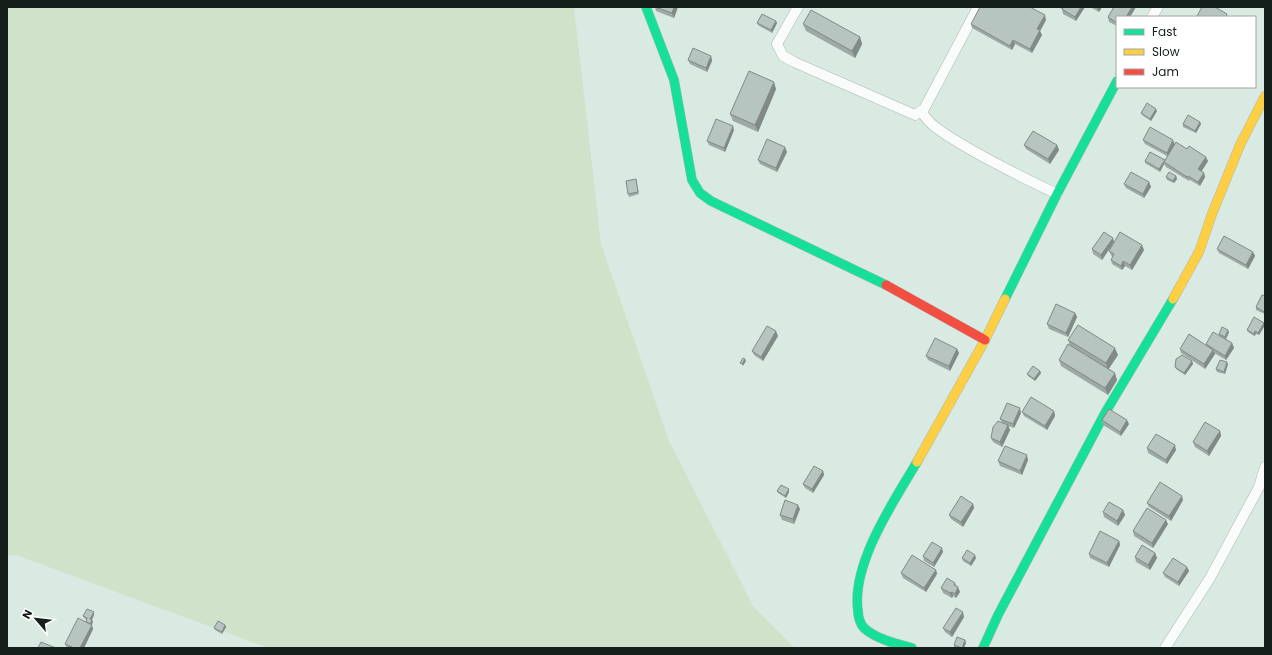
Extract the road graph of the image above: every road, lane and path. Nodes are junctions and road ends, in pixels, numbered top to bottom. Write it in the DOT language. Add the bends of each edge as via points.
graph roads {
  1 [pos="646,7"];
  2 [pos="798,7"];
  3 [pos="978,7"];
  4 [pos="1158,7"];
  5 [pos="1153,16"];
  6 [pos="1116,83"];
  7 [pos="1265,96"];
  8 [pos="920,111"];
  9 [pos="1057,194"];
  10 [pos="985,340"];
  11 [pos="1265,467"];
  12 [pos="912,648"];
  13 [pos="983,648"];
  14 [pos="1165,648"];
  1 -- 10 [label="street" via="674,80 692,180 700,193 711,201 888,286"];
  2 -- 8 [label="street" via="777,44 783,56 910,113 915,115"];
  3 -- 8 [label="street" via="924,109"];
  4 -- 5 [label="street"];
  6 -- 9 [label="street"];
  7 -- 13 [label="street" via="1240,145 1199,252 1105,413"];
  8 -- 9 [label="street" via="934,127 972,151"];
  9 -- 10 [label="street"];
  10 -- 12 [label="street" via="878,529 869,546 861,572 857,603 863,626 878,638"];
  11 -- 14 [label="street" via="1259,487 1210,578"];
}
